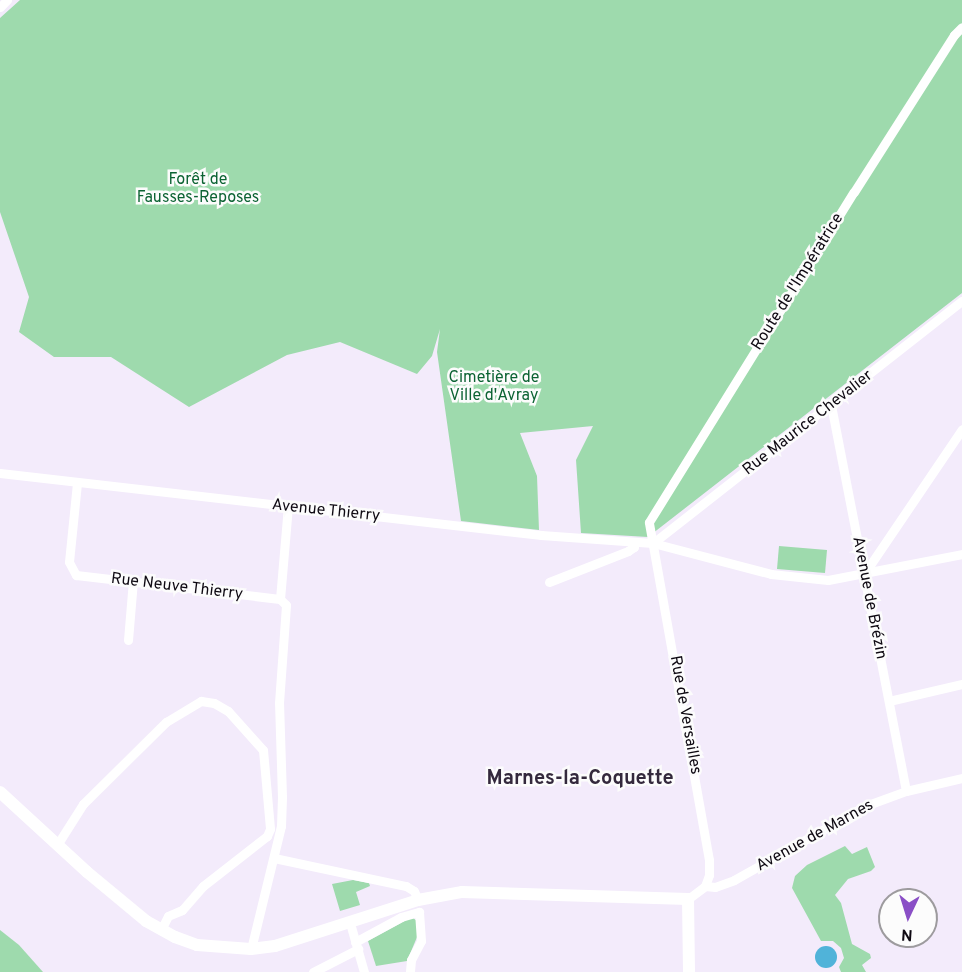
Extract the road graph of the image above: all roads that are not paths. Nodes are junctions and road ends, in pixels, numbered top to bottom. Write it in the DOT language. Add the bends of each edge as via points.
graph roads {
  1 [pos="7,0"];
  2 [pos="0,7"];
  3 [pos="962,27"];
  4 [pos="962,300"];
  5 [pos="831,405"];
  6 [pos="962,429"];
  7 [pos="0,473"];
  8 [pos="77,483"];
  9 [pos="288,507"];
  10 [pos="634,542"];
  11 [pos="653,543"];
  12 [pos="962,554"];
  13 [pos="864,574"];
  14 [pos="133,581"];
  15 [pos="549,582"];
  16 [pos="280,599"];
  17 [pos="128,640"];
  18 [pos="962,684"];
  19 [pos="889,701"];
  20 [pos="962,778"];
  21 [pos="906,790"];
  22 [pos="0,792"];
  23 [pos="57,845"];
  24 [pos="274,858"];
  25 [pos="705,886"];
  26 [pos="688,899"];
  27 [pos="419,906"];
  28 [pos="131,912"];
  29 [pos="350,923"];
  30 [pos="161,930"];
  31 [pos="356,946"];
  32 [pos="251,949"];
  33 [pos="313,972"];
  34 [pos="364,972"];
  35 [pos="410,972"];
  36 [pos="689,972"];
  1 -- 2 [label="street"];
  3 -- 11 [label="street, Route de l'Impératrice" via="854,192 649,522"];
  4 -- 5 [label="street, Rue Maurice Chevalier"];
  5 -- 11 [label="street, Rue Maurice Chevalier"];
  5 -- 13 [label="street, Avenue de Brézin"];
  6 -- 13 [label="street"];
  7 -- 8 [label="street, Avenue Thierry"];
  8 -- 9 [label="street, Avenue Thierry"];
  8 -- 14 [label="street, Rue Neuve Thierry" via="71,570 76,574"];
  9 -- 10 [label="street, Avenue Thierry"];
  9 -- 16 [label="street"];
  10 -- 11 [label="street, Avenue Thierry"];
  10 -- 15 [label="street" via="628,551"];
  11 -- 13 [label="street, Avenue Thierry" via="771,574 828,580"];
  11 -- 25 [label="street, Rue de Versailles" via="706,827 710,869"];
  12 -- 13 [label="street, Avenue Thierry"];
  13 -- 19 [label="street, Avenue de Brézin"];
  14 -- 16 [label="street, Rue Neuve Thierry"];
  14 -- 17 [label="street"];
  16 -- 24 [label="street" via="286,605 279,703 282,797"];
  18 -- 19 [label="street"];
  19 -- 21 [label="street, Avenue de Brézin"];
  20 -- 21 [label="street, Avenue de Marnes"];
  21 -- 25 [label="street, Avenue de Marnes" via="865,806 734,880 716,887"];
  22 -- 23 [label="main road"];
  23 -- 28 [label="main road"];
  23 -- 30 [label="street" via="83,804 166,722 201,701 228,711 263,750 270,829 267,836 203,886 182,910 168,916"];
  24 -- 27 [label="street" via="406,886 414,891"];
  24 -- 32 [label="street"];
  25 -- 26 [label="street"];
  26 -- 27 [label="main road" via="462,892"];
  26 -- 36 [label="main road"];
  27 -- 29 [label="main road"];
  27 -- 31 [label="street"];
  27 -- 35 [label="street" via="421,941 411,960"];
  28 -- 30 [label="main road"];
  28 -- 32 [label="main road" via="166,940 196,952 232,954"];
  29 -- 31 [label="street"];
  29 -- 32 [label="main road" via="275,946"];
  30 -- 32 [label="main road" via="197,945"];
  31 -- 33 [label="street"];
  31 -- 34 [label="street"];
}
